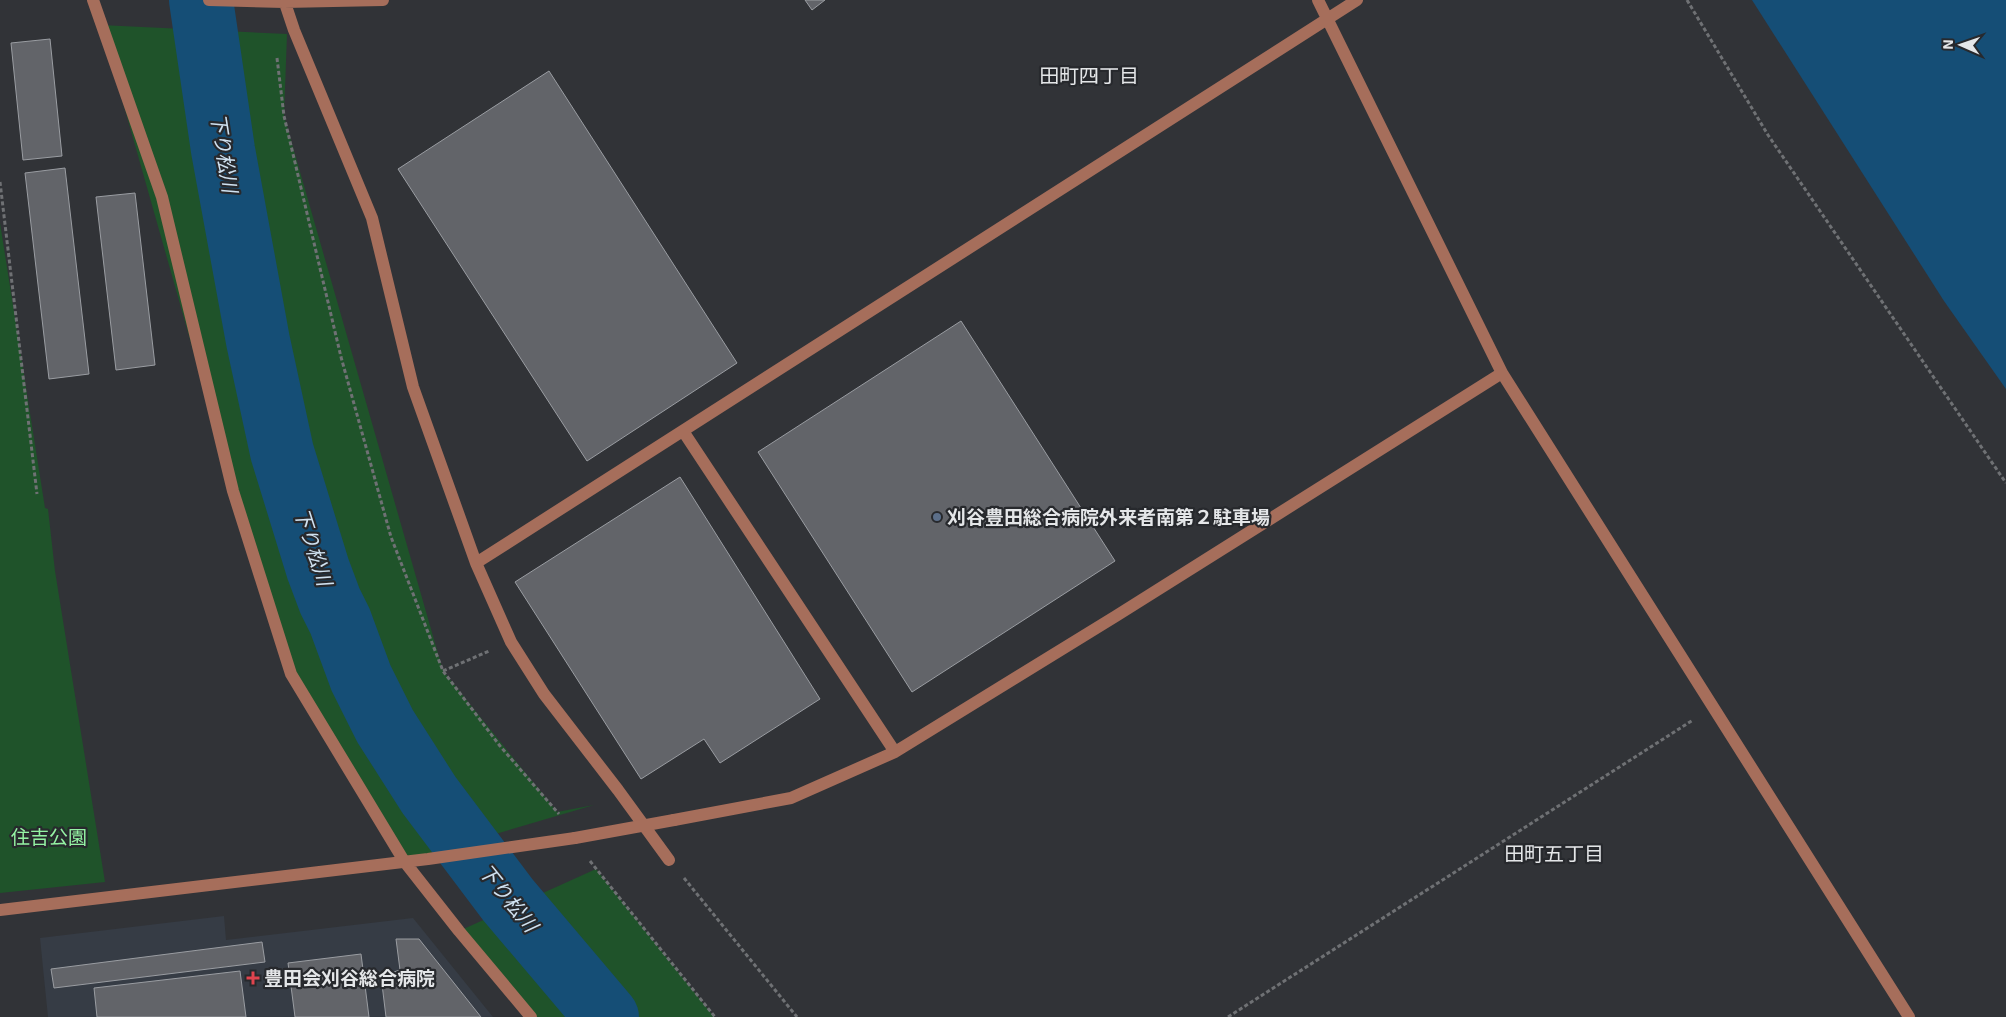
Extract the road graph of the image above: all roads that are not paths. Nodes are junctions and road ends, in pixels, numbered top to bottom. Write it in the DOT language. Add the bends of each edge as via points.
graph roads {
  1 [pos="93,0"];
  2 [pos="209,0"];
  3 [pos="383,0"];
  4 [pos="1318,0"];
  5 [pos="1357,0"];
  6 [pos="284,1"];
  7 [pos="1328,19"];
  8 [pos="1502,374"];
  9 [pos="683,431"];
  10 [pos="476,563"];
  11 [pos="895,752"];
  12 [pos="669,860"];
  13 [pos="404,861"];
  14 [pos="0,910"];
  15 [pos="531,1017"];
  16 [pos="1909,1017"];
  1 -- 13 [label="street" via="162,197 233,491 291,674"];
  2 -- 6 [label="street"];
  3 -- 6 [label="street"];
  4 -- 7 [label="street"];
  5 -- 7 [label="street"];
  6 -- 10 [label="street" via="372,218 413,387"];
  7 -- 8 [label="street"];
  7 -- 9 [label="street"];
  8 -- 11 [label="street"];
  8 -- 16 [label="street"];
  9 -- 10 [label="street"];
  9 -- 11 [label="street"];
  10 -- 12 [label="street" via="511,642 544,694"];
  11 -- 13 [label="street, bridge" via="791,798 574,838"];
  13 -- 14 [label="street"];
  13 -- 15 [label="street"];
}
